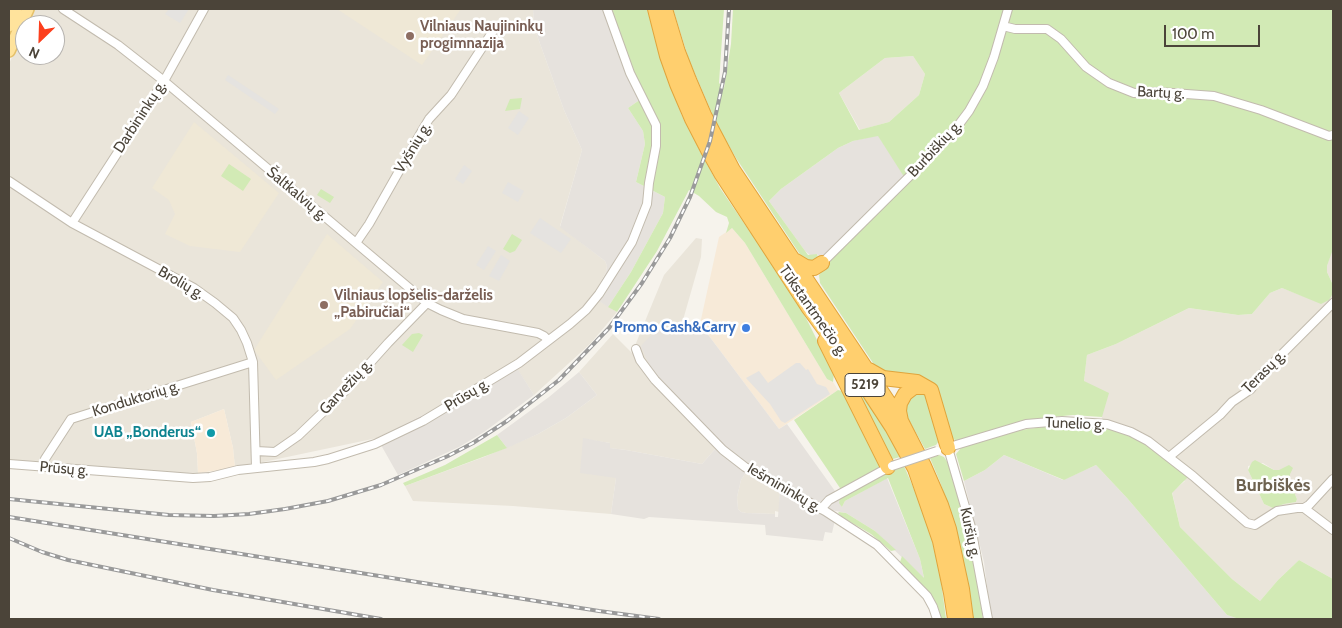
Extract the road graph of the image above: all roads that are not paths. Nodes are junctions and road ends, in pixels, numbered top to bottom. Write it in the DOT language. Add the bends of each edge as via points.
graph roads {
  1 [pos="16,9"];
  2 [pos="28,9"];
  3 [pos="63,9"];
  4 [pos="204,9"];
  5 [pos="607,9"];
  6 [pos="655,9"];
  7 [pos="666,9"];
  8 [pos="1008,9"];
  9 [pos="9,26"];
  10 [pos="1003,26"];
  11 [pos="493,31"];
  12 [pos="9,51"];
  13 [pos="164,81"];
  14 [pos="1333,135"];
  15 [pos="9,181"];
  16 [pos="72,223"];
  17 [pos="356,243"];
  18 [pos="795,261"];
  19 [pos="822,263"];
  20 [pos="815,291"];
  21 [pos="427,303"];
  22 [pos="1333,303"];
  23 [pos="808,307"];
  24 [pos="548,340"];
  25 [pos="636,349"];
  26 [pos="253,362"];
  27 [pos="864,365"];
  28 [pos="928,388"];
  29 [pos="901,421"];
  30 [pos="943,449"];
  31 [pos="256,451"];
  32 [pos="274,452"];
  33 [pos="1169,457"];
  34 [pos="9,464"];
  35 [pos="276,466"];
  36 [pos="44,467"];
  37 [pos="890,467"];
  38 [pos="256,468"];
  39 [pos="1333,479"];
  40 [pos="1304,508"];
  41 [pos="821,509"];
  42 [pos="1333,530"];
  43 [pos="937,619"];
  44 [pos="954,619"];
  45 [pos="966,619"];
  46 [pos="988,619"];
  1 -- 9 [label="main road"];
  2 -- 12 [label="main road"];
  3 -- 13 [label="street, Šaltkalvių g." via="118,45"];
  4 -- 13 [label="street, Darbininkų g."];
  5 -- 24 [label="street, Prūsų g." via="630,73 656,125 648,204 632,242 600,294 586,310"];
  6 -- 23 [label="highway, Tūkstantmečio g. / 5219" via="667,56 692,119 722,175"];
  7 -- 18 [label="highway, Tūkstantmečio g. / 5219" via="688,80 715,137 733,170"];
  8 -- 10 [label="street, Burbiškių g."];
  10 -- 14 [label="street, Bartų g." via="1047,29 1086,67 1134,93 1214,96"];
  10 -- 19 [label="street, Burbiškių g." via="983,86 954,131"];
  11 -- 17 [label="street, Vyšnių g." via="451,95 423,128"];
  13 -- 16 [label="street, Darbininkų g."];
  13 -- 17 [label="street, Šaltkalvių g."];
  15 -- 16 [label="street, Brolių g."];
  16 -- 26 [label="street, Brolių g." via="194,288 215,303 233,318 241,330"];
  17 -- 21 [label="street, Šaltkalvių g."];
  18 -- 19 [label="highway" via="814,268"];
  18 -- 20 [label="highway, Tūkstantmečio g. / 5219"];
  19 -- 20 [label="highway"];
  20 -- 27 [label="highway, Tūkstantmečio g. / 5219"];
  21 -- 24 [label="street, Šaltkalvių g." via="463,319 538,333"];
  21 -- 32 [label="street, Garvežių g." via="331,405 298,436"];
  22 -- 33 [label="street, Terasų g." via="1251,389"];
  23 -- 37 [label="highway"];
  23 -- 44 [label="highway, Tūkstantmečio g. / 5219" via="856,372 915,469 940,541"];
  24 -- 35 [label="street, Prūsų g." via="481,387 398,434 328,459"];
  25 -- 41 [label="street, Iešmininkų g." via="655,380 723,450 746,467"];
  26 -- 31 [label="street, Brolių g."];
  26 -- 36 [label="street, Konduktorių g." via="71,420 45,460"];
  27 -- 28 [label="highway" via="878,376 916,382"];
  27 -- 29 [label="highway, Tūkstantmečio g. / 5219"];
  28 -- 29 [label="highway" via="914,387 905,394 900,403"];
  28 -- 30 [label="highway" via="933,394"];
  29 -- 45 [label="highway, Tūkstantmečio g. / 5219" via="941,505 956,556"];
  30 -- 33 [label="street, Tunelio g." via="1020,426 1081,422 1107,424 1131,432"];
  30 -- 37 [label="street, Tunelio g., bridge"];
  30 -- 46 [label="street, Kuršių g." via="971,527"];
  31 -- 32 [label="street"];
  31 -- 38 [label="street, Brolių g."];
  32 -- 35 [label="street"];
  33 -- 40 [label="street, Tunelio g." via="1246,523 1255,525 1284,509"];
  34 -- 36 [label="street, Prūsų g."];
  35 -- 38 [label="street, Prūsų g."];
  36 -- 38 [label="street, Prūsų g." via="193,478"];
  37 -- 41 [label="street, Tunelio g." via="829,500"];
  39 -- 40 [label="street"];
  40 -- 42 [label="street"];
  41 -- 43 [label="street, Iešmininkų g." via="869,538 888,554 927,596"];
}
